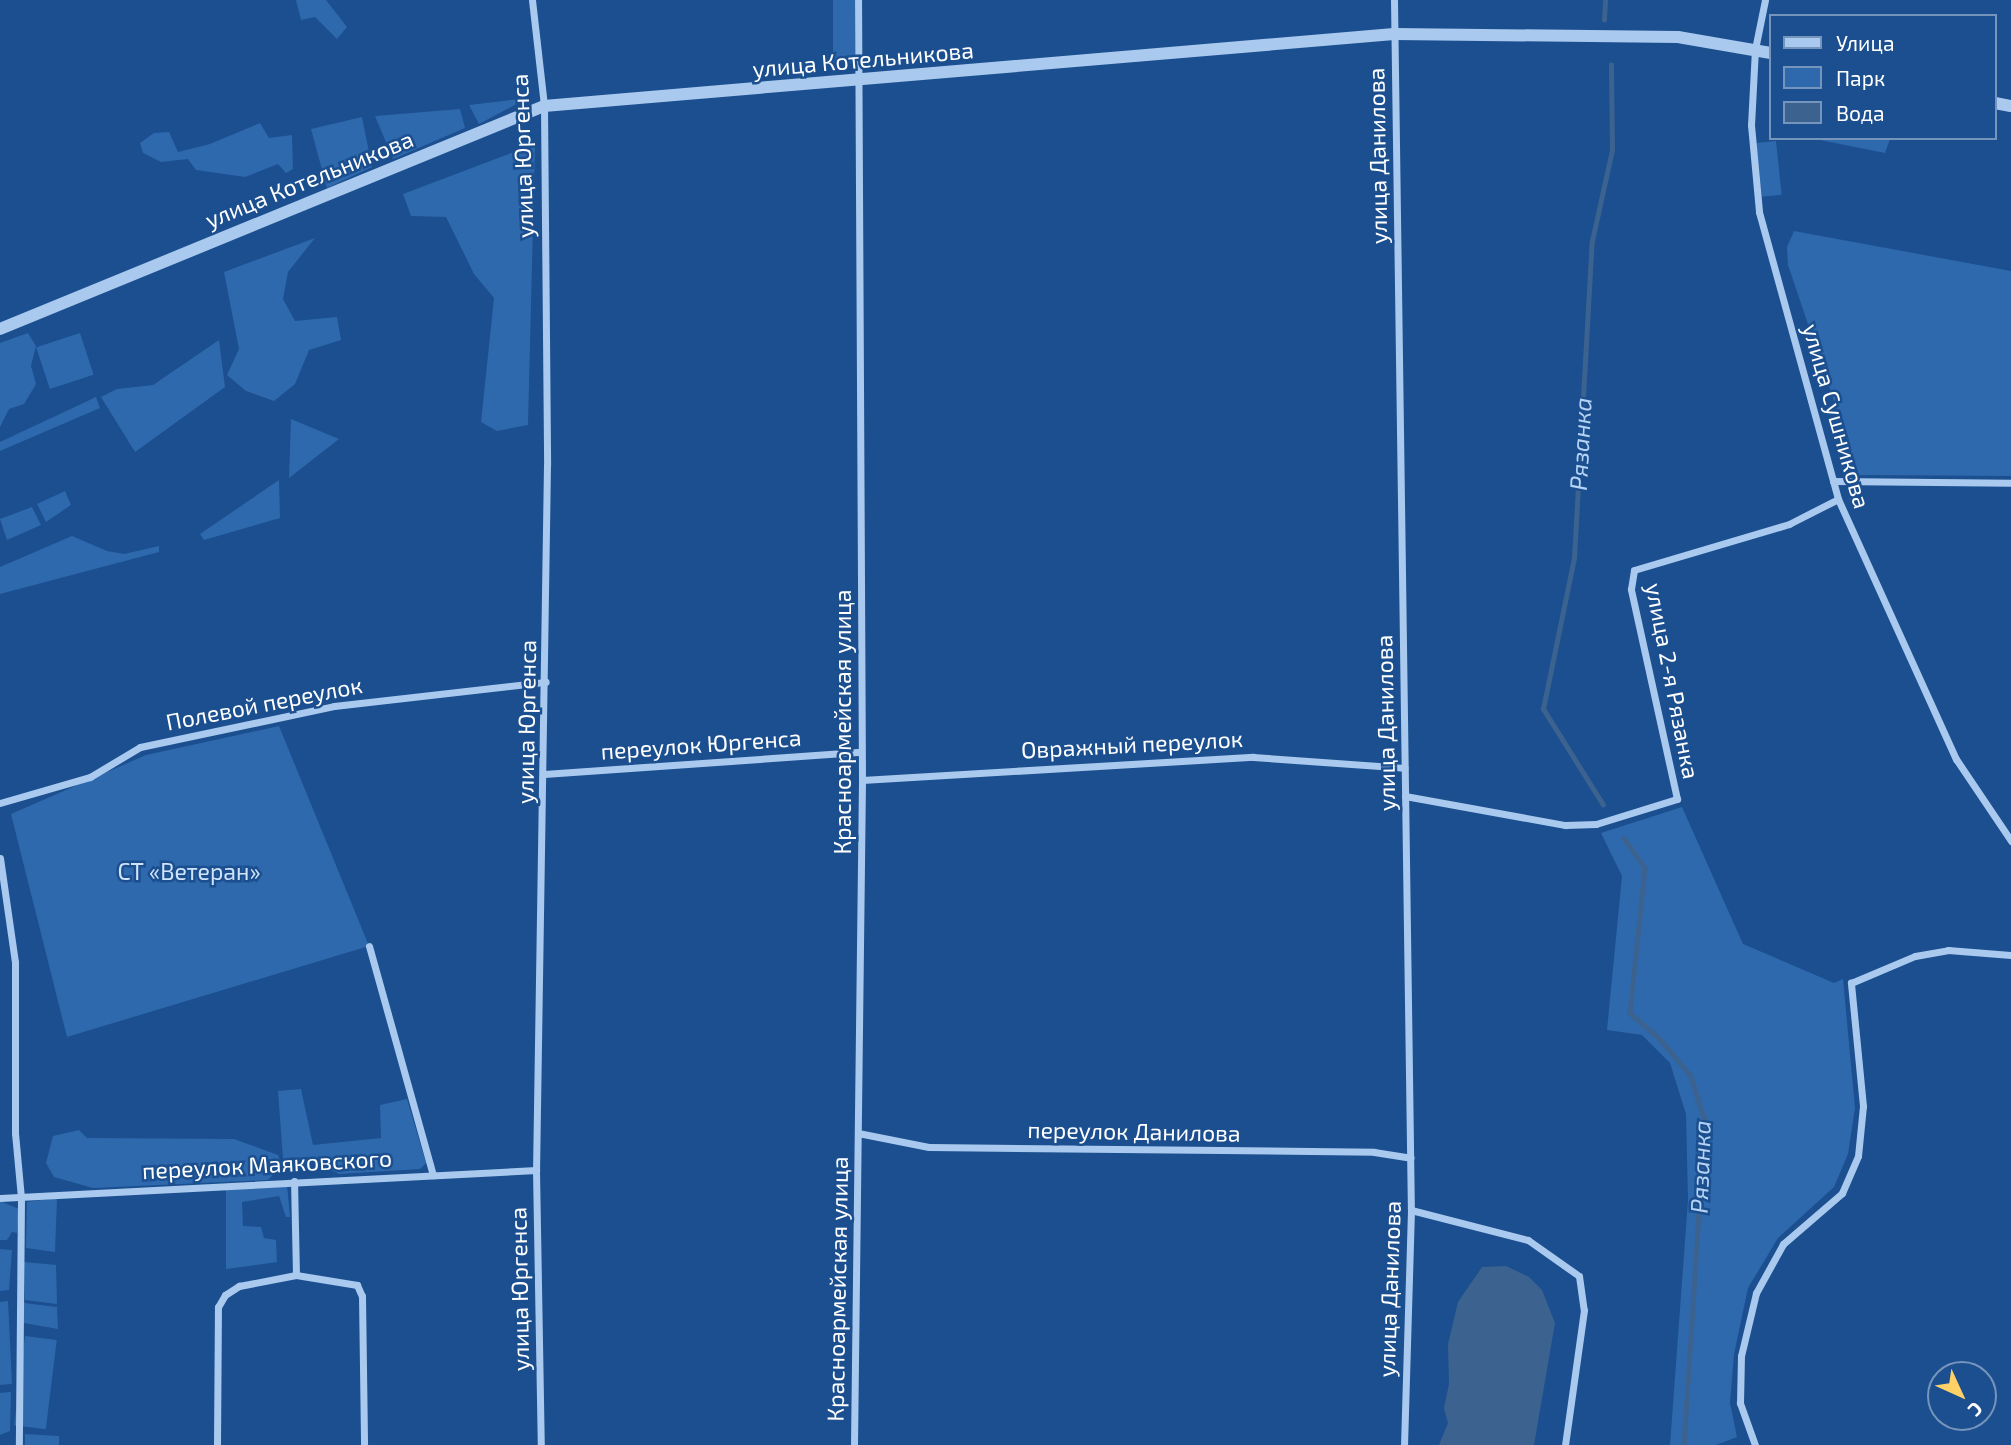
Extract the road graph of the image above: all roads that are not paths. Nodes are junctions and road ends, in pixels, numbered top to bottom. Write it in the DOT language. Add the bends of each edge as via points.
graph roads {
  1 [pos="532,0"];
  2 [pos="858,0"];
  3 [pos="1394,0"];
  4 [pos="1765,0"];
  5 [pos="1394,34"];
  6 [pos="1755,50"];
  7 [pos="1770,53"];
  8 [pos="860,80"];
  9 [pos="544,106"];
  10 [pos="0,329"];
  11 [pos="1833,481"];
  12 [pos="2011,483"];
  13 [pos="1838,499"];
  14 [pos="546,682"];
  15 [pos="861,752"];
  16 [pos="1405,768"];
  17 [pos="544,775"];
  18 [pos="862,780"];
  19 [pos="1405,796"];
  20 [pos="0,803"];
  21 [pos="2011,841"];
  22 [pos="0,858"];
  23 [pos="369,946"];
  24 [pos="2011,955"];
  25 [pos="858,1133"];
  26 [pos="1411,1158"];
  27 [pos="536,1170"];
  28 [pos="433,1175"];
  29 [pos="294,1181"];
  30 [pos="0,1198"];
  31 [pos="21,1198"];
  32 [pos="1411,1210"];
  33 [pos="296,1275"];
  34 [pos="19,1445"];
  35 [pos="216,1445"];
  36 [pos="364,1445"];
  37 [pos="541,1445"];
  38 [pos="855,1445"];
  39 [pos="1404,1445"];
  40 [pos="1565,1445"];
  41 [pos="1754,1445"];
  1 -- 9 [label="street, улица Юргенса"];
  2 -- 8 [label="street, Красноармейская улица"];
  3 -- 5 [label="street, улица Данилова"];
  4 -- 6 [label="street, улица Сушникова"];
  5 -- 6 [label="street, улица Котельникова" via="1678,37"];
  5 -- 8 [label="street, улица Котельникова"];
  5 -- 16 [label="street, улица Данилова"];
  6 -- 7 [label="street, улица Котельникова"];
  6 -- 11 [label="street, улица Сушникова" via="1751,125 1759,212"];
  8 -- 9 [label="street, улица Котельникова"];
  8 -- 15 [label="street, Красноармейская улица"];
  9 -- 10 [label="street, улица Котельникова"];
  9 -- 14 [label="street, улица Юргенса"];
  11 -- 12 [label="street"];
  11 -- 13 [label="street, улица Сушникова"];
  13 -- 19 [label="street, улица 2-я Рязанка" via="1789,524 1634,570 1631,589 1677,799 1596,824 1564,825"];
  13 -- 21 [label="street, улица Сушникова" via="1956,759"];
  14 -- 17 [label="street, улица Юргенса"];
  14 -- 20 [label="street, Полевой переулок" via="334,706 140,747 90,777"];
  15 -- 17 [label="street, переулок Юргенса"];
  15 -- 18 [label="street, Красноармейская улица"];
  16 -- 18 [label="street, Овражный переулок" via="1253,757"];
  16 -- 19 [label="street, улица Данилова"];
  17 -- 27 [label="street, улица Юргенса"];
  18 -- 25 [label="street, Красноармейская улица"];
  19 -- 26 [label="street, улица Данилова"];
  22 -- 31 [label="street" via="15,962 15,1133"];
  23 -- 28 [label="street"];
  24 -- 41 [label="street" via="1948,950 1915,956 1850,983 1863,1106 1858,1156 1842,1193 1783,1244 1756,1293 1741,1356 1740,1403"];
  25 -- 26 [label="street, переулок Данилова" via="929,1147 1374,1152"];
  25 -- 38 [label="street, Красноармейская улица"];
  26 -- 32 [label="street, улица Данилова"];
  27 -- 28 [label="street, переулок Маяковского"];
  27 -- 37 [label="street, улица Юргенса"];
  28 -- 29 [label="street, переулок Маяковского"];
  29 -- 31 [label="street, переулок Маяковского"];
  29 -- 33 [label="street"];
  30 -- 31 [label="street, переулок Маяковского"];
  31 -- 34 [label="street"];
  32 -- 39 [label="street, улица Данилова"];
  32 -- 40 [label="street" via="1528,1240 1579,1276 1584,1310"];
  33 -- 35 [label="street" via="239,1286 225,1295 218,1307"];
  33 -- 36 [label="street" via="357,1285 362,1296"];
}
